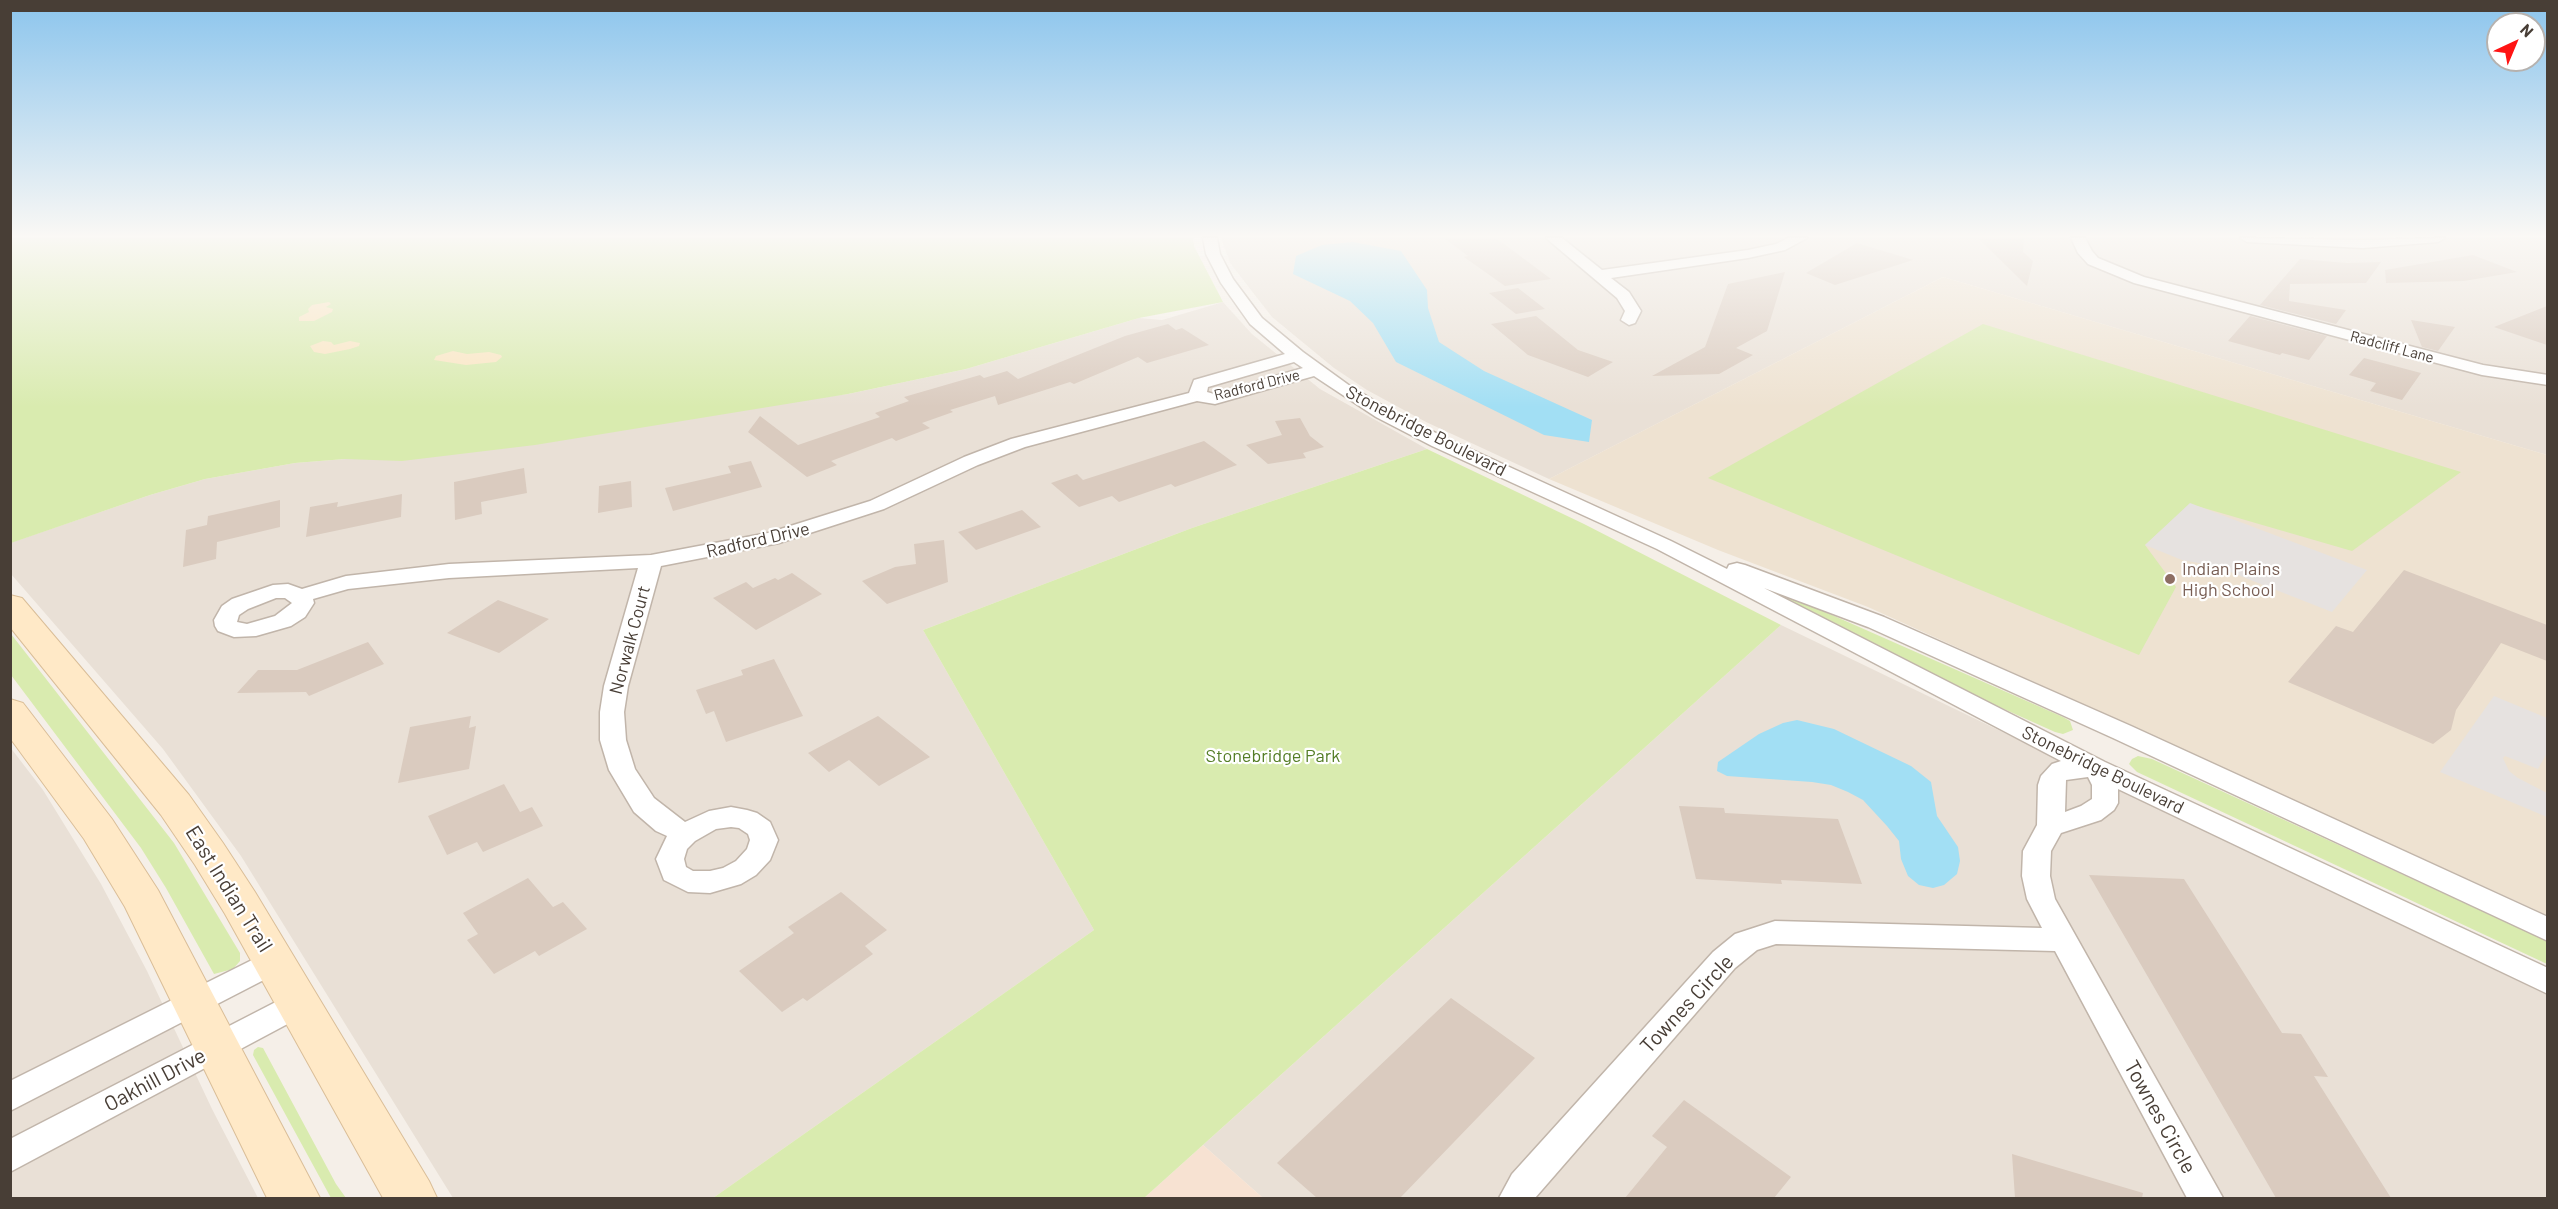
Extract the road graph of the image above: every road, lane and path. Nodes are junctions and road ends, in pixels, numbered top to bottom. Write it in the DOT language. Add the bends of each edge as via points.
graph roads {
  1 [pos="1237,294"];
  2 [pos="1620,294"];
  3 [pos="2194,294"];
  4 [pos="1629,320"];
  5 [pos="1297,356"];
  6 [pos="1316,370"];
  7 [pos="2547,380"];
  8 [pos="1197,396"];
  9 [pos="1664,545"];
  10 [pos="651,561"];
  11 [pos="300,596"];
  12 [pos="10,605"];
  13 [pos="10,711"];
  14 [pos="2096,768"];
  15 [pos="2051,825"];
  16 [pos="685,834"];
  17 [pos="2547,930"];
  18 [pos="2062,940"];
  19 [pos="274,961"];
  20 [pos="2547,982"];
  21 [pos="194,1002"];
  22 [pos="299,1004"];
  23 [pos="217,1047"];
  24 [pos="10,1097"];
  25 [pos="10,1157"];
  26 [pos="294,1198"];
  27 [pos="411,1198"];
  28 [pos="1517,1198"];
  29 [pos="2205,1198"];
  1 -- 5 [label="street, Stonebridge Boulevard" via="1256,321"];
  2 -- 4 [label="street" via="1633,311"];
  3 -- 7 [label="street, Radcliff Lane" via="2482,370"];
  5 -- 6 [label="street, Stonebridge Boulevard"];
  5 -- 8 [label="street, Radford Drive" via="1200,384"];
  6 -- 8 [label="street, Radford Drive" via="1215,399"];
  6 -- 9 [label="street, Stonebridge Boulevard" via="1382,413 1439,442"];
  8 -- 10 [label="street, Radford Drive" via="1018,443 877,505 805,530 731,548"];
  9 -- 14 [label="street, Stonebridge Boulevard"];
  9 -- 17 [label="street, Stonebridge Boulevard" via="1876,622"];
  10 -- 11 [label="street, Radford Drive" via="449,571 346,583"];
  10 -- 16 [label="street, Norwalk Court" via="616,686 613,740 622,770 644,805"];
  12 -- 19 [label="main road, East Indian Trail" via="175,805"];
  13 -- 21 [label="main road" via="116,855"];
  14 -- 15 [label="street, Townes Circle" via="2061,770 2054,776"];
  14 -- 15 [label="street" via="2105,785 2105,803 2074,820"];
  14 -- 20 [label="street, Stonebridge Boulevard"];
  15 -- 18 [label="street, Townes Circle" via="2037,851 2036,876 2041,899"];
  18 -- 28 [label="street, Townes Circle" via="1775,932 1746,942 1708,977 1524,1185"];
  18 -- 29 [label="street, Townes Circle"];
  19 -- 21 [label="street"];
  19 -- 22 [label="main road, East Indian Trail"];
  21 -- 23 [label="main road"];
  21 -- 24 [label="street"];
  22 -- 23 [label="street, Oakhill Drive"];
  22 -- 27 [label="main road, East Indian Trail"];
  23 -- 25 [label="street, Oakhill Drive"];
  23 -- 26 [label="main road"];
}
